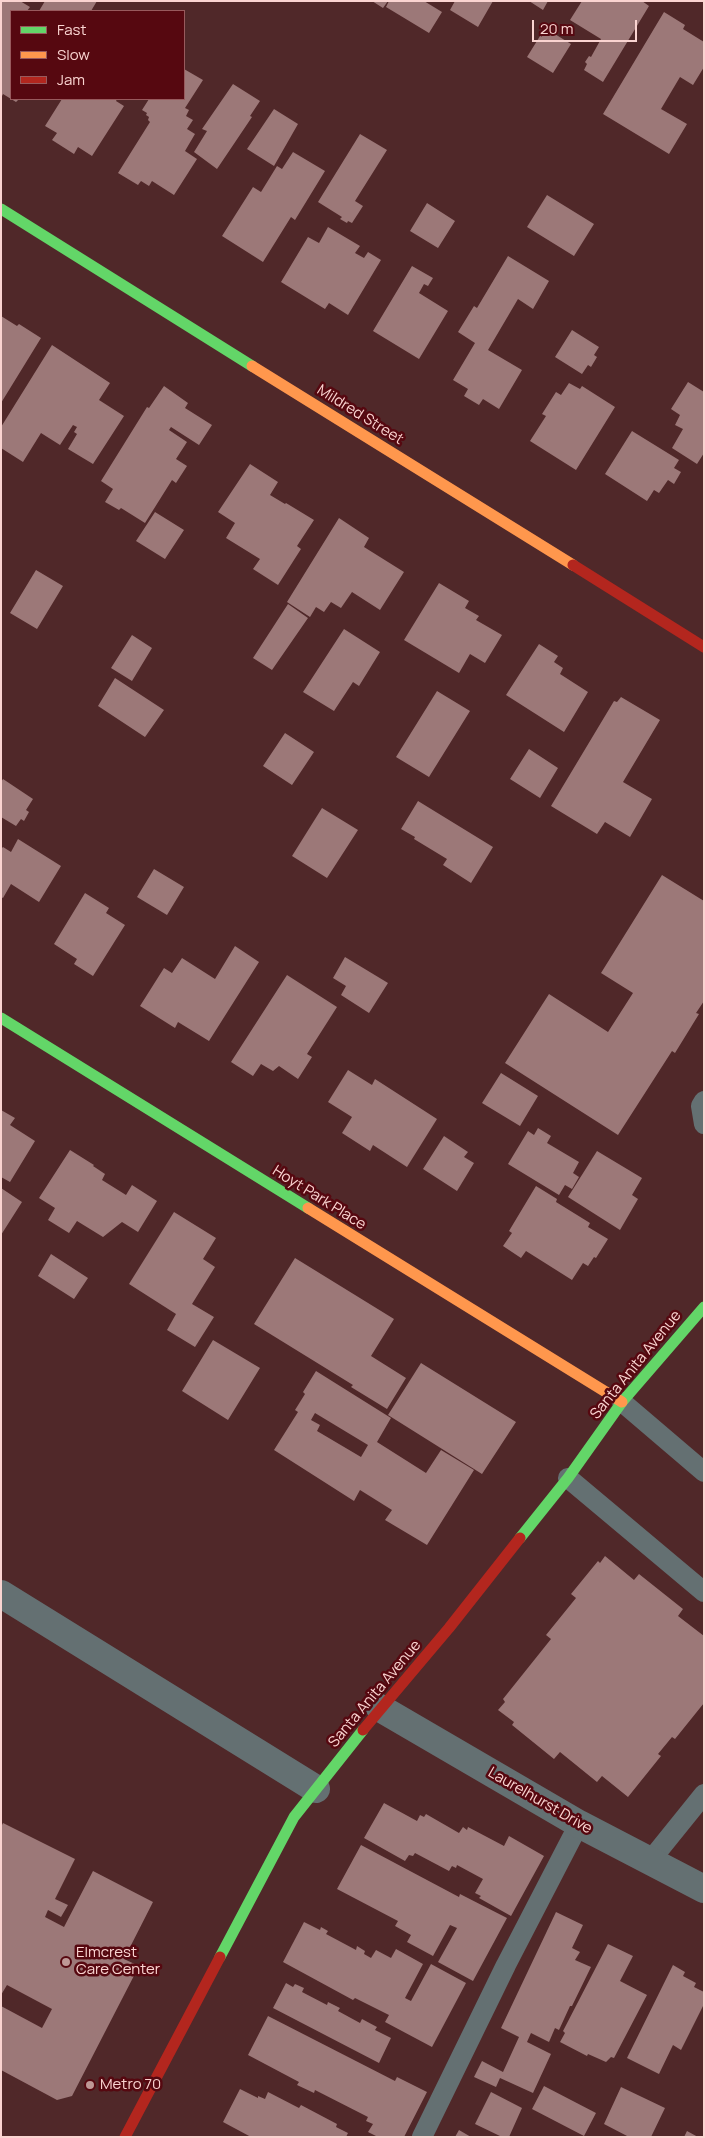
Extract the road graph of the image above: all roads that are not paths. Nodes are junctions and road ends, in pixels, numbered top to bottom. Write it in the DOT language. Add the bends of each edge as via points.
graph roads {
  1 [pos="1,209"];
  2 [pos="704,647"];
  3 [pos="1,1018"];
  4 [pos="704,1101"];
  5 [pos="704,1124"];
  6 [pos="704,1307"];
  7 [pos="622,1402"];
  8 [pos="700,1463"];
  9 [pos="568,1478"];
  10 [pos="704,1592"];
  11 [pos="1,1594"];
  12 [pos="380,1708"];
  13 [pos="316,1790"];
  14 [pos="704,1794"];
  15 [pos="579,1824"];
  16 [pos="650,1861"];
  17 [pos="704,1889"];
  18 [pos="125,2137"];
  19 [pos="422,2137"];
  1 -- 2 [label="street, Mildred Street"];
  3 -- 7 [label="street, Hoyt Park Place"];
  4 -- 5 [label="lane" via="701,1106"];
  6 -- 7 [label="street, Santa Anita Avenue"];
  7 -- 8 [label="lane"];
  7 -- 9 [label="street, Santa Anita Avenue"];
  9 -- 10 [label="lane"];
  9 -- 12 [label="street, Santa Anita Avenue" via="449,1628"];
  11 -- 13 [label="street"];
  12 -- 13 [label="street, Santa Anita Avenue"];
  12 -- 15 [label="street, Laurelhurst Drive"];
  13 -- 18 [label="street, Santa Anita Avenue" via="294,1818"];
  14 -- 16 [label="lane"];
  15 -- 16 [label="street, Laurelhurst Drive"];
  15 -- 19 [label="lane"];
  16 -- 17 [label="street, Laurelhurst Drive"];
}
